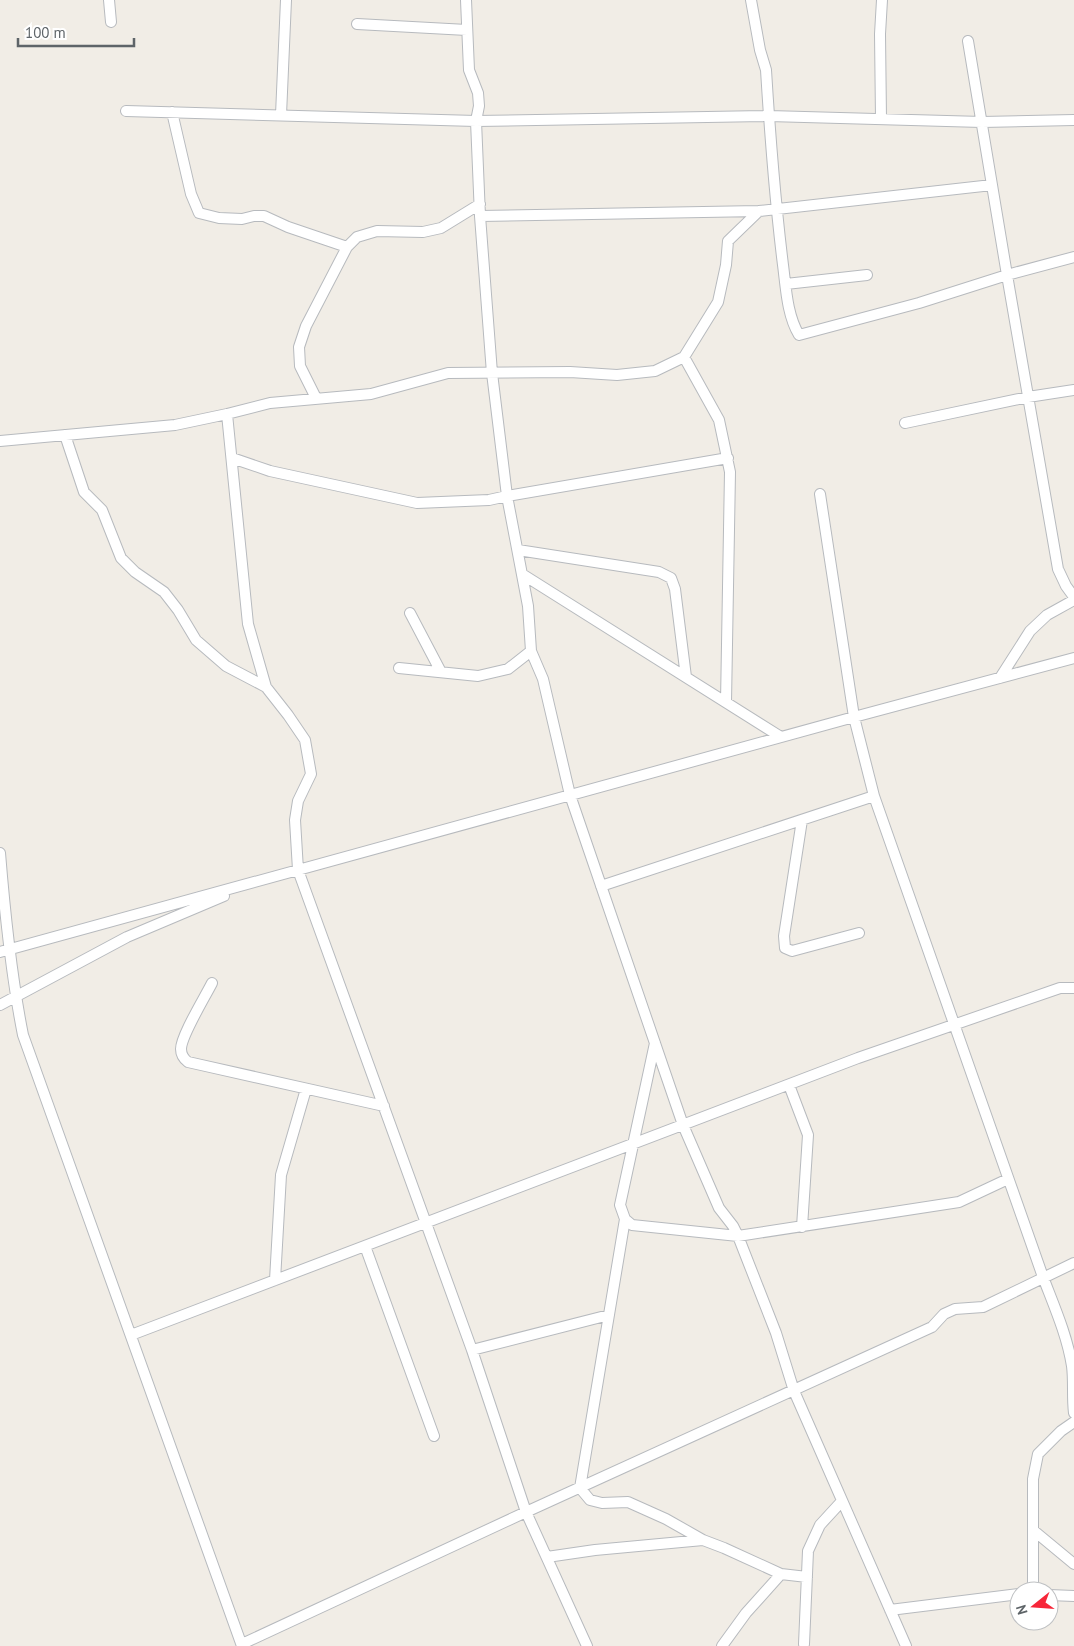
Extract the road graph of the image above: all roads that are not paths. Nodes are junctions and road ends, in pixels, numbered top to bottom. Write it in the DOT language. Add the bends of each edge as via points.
graph roads {
  1 [pos="109,0"];
  2 [pos="286,0"];
  3 [pos="466,0"];
  4 [pos="751,0"];
  5 [pos="882,0"];
  6 [pos="111,22"];
  7 [pos="357,24"];
  8 [pos="467,30"];
  9 [pos="968,41"];
  10 [pos="126,111"];
  11 [pos="172,112"];
  12 [pos="281,115"];
  13 [pos="769,116"];
  14 [pos="881,119"];
  15 [pos="1074,120"];
  16 [pos="476,121"];
  17 [pos="982,122"];
  18 [pos="992,185"];
  19 [pos="480,204"];
  20 [pos="776,208"];
  21 [pos="759,210"];
  22 [pos="480,216"];
  23 [pos="346,246"];
  24 [pos="1074,258"];
  25 [pos="867,274"];
  26 [pos="1007,275"];
  27 [pos="786,284"];
  28 [pos="684,357"];
  29 [pos="492,373"];
  30 [pos="1074,390"];
  31 [pos="1028,397"];
  32 [pos="316,398"];
  33 [pos="227,414"];
  34 [pos="905,423"];
  35 [pos="65,435"];
  36 [pos="0,441"];
  37 [pos="232,458"];
  38 [pos="728,458"];
  39 [pos="820,494"];
  40 [pos="507,496"];
  41 [pos="518,550"];
  42 [pos="522,574"];
  43 [pos="1074,599"];
  44 [pos="410,613"];
  45 [pos="531,651"];
  46 [pos="1074,658"];
  47 [pos="399,668"];
  48 [pos="441,672"];
  49 [pos="686,677"];
  50 [pos="1000,678"];
  51 [pos="266,686"];
  52 [pos="726,702"];
  53 [pos="854,717"];
  54 [pos="781,737"];
  55 [pos="570,795"];
  56 [pos="874,796"];
  57 [pos="802,820"];
  58 [pos="0,853"];
  59 [pos="298,870"];
  60 [pos="264,879"];
  61 [pos="601,886"];
  62 [pos="859,933"];
  63 [pos="4,951"];
  64 [pos="212,983"];
  65 [pos="1074,988"];
  66 [pos="15,997"];
  67 [pos="0,1005"];
  68 [pos="954,1025"];
  69 [pos="655,1042"];
  70 [pos="789,1084"];
  71 [pos="306,1089"];
  72 [pos="384,1106"];
  73 [pos="683,1125"];
  74 [pos="632,1144"];
  75 [pos="1008,1179"];
  76 [pos="625,1219"];
  77 [pos="426,1223"];
  78 [pos="802,1226"];
  79 [pos="738,1236"];
  80 [pos="365,1246"];
  81 [pos="1074,1263"];
  82 [pos="1043,1277"];
  83 [pos="275,1280"];
  84 [pos="609,1315"];
  85 [pos="131,1335"];
  86 [pos="1072,1349"];
  87 [pos="472,1350"];
  88 [pos="1074,1386"];
  89 [pos="794,1391"];
  90 [pos="1074,1413"];
  91 [pos="1074,1422"];
  92 [pos="434,1436"];
  93 [pos="580,1488"];
  94 [pos="842,1501"];
  95 [pos="526,1512"];
  96 [pos="1033,1530"];
  97 [pos="703,1540"];
  98 [pos="547,1557"];
  99 [pos="1074,1564"];
  100 [pos="781,1574"];
  101 [pos="807,1577"];
  102 [pos="1033,1581"];
  103 [pos="1009,1595"];
  104 [pos="1059,1595"];
  105 [pos="1074,1596"];
  106 [pos="890,1610"];
  107 [pos="804,1644"];
  108 [pos="242,1645"];
  109 [pos="587,1646"];
  110 [pos="722,1646"];
  111 [pos="906,1646"];
  1 -- 6 [label="street"];
  2 -- 12 [label="street"];
  3 -- 8 [label="street"];
  4 -- 13 [label="street" via="766,70"];
  5 -- 14 [label="street"];
  7 -- 8 [label="street"];
  8 -- 16 [label="street" via="469,70 478,93"];
  9 -- 17 [label="street"];
  10 -- 11 [label="street"];
  11 -- 12 [label="street"];
  11 -- 23 [label="street" via="199,213 219,218 264,216"];
  12 -- 16 [label="street"];
  13 -- 14 [label="street"];
  13 -- 16 [label="street"];
  13 -- 20 [label="street"];
  14 -- 17 [label="street"];
  15 -- 17 [label="street"];
  16 -- 19 [label="street"];
  17 -- 18 [label="street"];
  18 -- 20 [label="street"];
  18 -- 26 [label="street"];
  19 -- 22 [label="street"];
  19 -- 23 [label="street" via="441,228 423,232 377,231 357,237"];
  20 -- 21 [label="street"];
  20 -- 27 [label="street"];
  21 -- 22 [label="street"];
  21 -- 28 [label="street" via="728,241 718,302"];
  22 -- 29 [label="street"];
  23 -- 32 [label="street" via="306,326 299,347 300,366"];
  24 -- 26 [label="street"];
  25 -- 27 [label="street"];
  26 -- 27 [label="street" via="919,303 799,335 793,325"];
  26 -- 31 [label="street"];
  28 -- 29 [label="street" via="655,371 618,375"];
  28 -- 38 [label="street" via="719,420"];
  29 -- 32 [label="street" via="448,373 371,394"];
  29 -- 40 [label="street"];
  30 -- 31 [label="street"];
  31 -- 34 [label="street"];
  31 -- 43 [label="street" via="1058,569"];
  32 -- 33 [label="street" via="270,403"];
  33 -- 35 [label="street" via="175,425"];
  33 -- 37 [label="street"];
  35 -- 36 [label="street"];
  35 -- 51 [label="street" via="84,492 102,510 121,558 164,592 196,640 226,666"];
  37 -- 40 [label="street" via="270,471 417,504"];
  37 -- 51 [label="street" via="248,624"];
  38 -- 40 [label="street"];
  38 -- 52 [label="street"];
  39 -- 53 [label="street"];
  40 -- 41 [label="street"];
  41 -- 42 [label="street"];
  41 -- 49 [label="street" via="660,572 671,578"];
  42 -- 45 [label="street"];
  42 -- 49 [label="street"];
  43 -- 50 [label="street" via="1047,615 1030,631"];
  44 -- 48 [label="street"];
  45 -- 48 [label="street" via="508,669 478,676"];
  45 -- 55 [label="street" via="543,679"];
  46 -- 50 [label="street"];
  47 -- 48 [label="street"];
  49 -- 52 [label="street"];
  50 -- 53 [label="street"];
  51 -- 59 [label="street" via="305,740 311,774 298,801 295,820"];
  52 -- 54 [label="street"];
  53 -- 54 [label="street"];
  53 -- 56 [label="street"];
  54 -- 55 [label="street"];
  55 -- 59 [label="street"];
  55 -- 61 [label="street"];
  56 -- 57 [label="street"];
  56 -- 68 [label="street"];
  57 -- 61 [label="street"];
  57 -- 62 [label="street" via="784,936 785,948 792,951"];
  58 -- 63 [label="street"];
  59 -- 60 [label="street"];
  59 -- 72 [label="street"];
  60 -- 63 [label="street"];
  60 -- 66 [label="street" via="127,936"];
  61 -- 69 [label="street"];
  63 -- 66 [label="street"];
  64 -- 71 [label="street" via="183,1040 183,1058 188,1062"];
  65 -- 68 [label="street" via="1060,988"];
  66 -- 67 [label="street"];
  66 -- 85 [label="street" via="24,1035"];
  68 -- 70 [label="street"];
  68 -- 75 [label="street"];
  69 -- 73 [label="street"];
  69 -- 74 [label="street"];
  70 -- 73 [label="street"];
  70 -- 78 [label="street" via="808,1135"];
  71 -- 72 [label="street"];
  71 -- 83 [label="street" via="281,1175"];
  72 -- 77 [label="street"];
  73 -- 74 [label="street"];
  73 -- 79 [label="street" via="719,1208"];
  74 -- 76 [label="street" via="620,1205"];
  74 -- 77 [label="street"];
  75 -- 78 [label="street" via="959,1202"];
  75 -- 82 [label="street"];
  76 -- 79 [label="street" via="632,1225"];
  76 -- 84 [label="street"];
  77 -- 80 [label="street"];
  77 -- 87 [label="street"];
  78 -- 79 [label="street"];
  79 -- 89 [label="street" via="776,1333"];
  80 -- 83 [label="street"];
  80 -- 92 [label="street"];
  81 -- 82 [label="street"];
  82 -- 86 [label="street"];
  82 -- 89 [label="street" via="983,1307 944,1314 932,1327"];
  83 -- 85 [label="street"];
  84 -- 87 [label="street"];
  84 -- 93 [label="street"];
  85 -- 108 [label="street"];
  86 -- 88 [label="street"];
  87 -- 95 [label="street"];
  88 -- 90 [label="street"];
  89 -- 93 [label="street"];
  89 -- 94 [label="street"];
  91 -- 96 [label="street" via="1038,1454 1033,1479"];
  93 -- 95 [label="street"];
  93 -- 97 [label="street" via="590,1500 628,1502"];
  94 -- 101 [label="street" via="820,1525 808,1551"];
  94 -- 106 [label="street"];
  95 -- 98 [label="street"];
  95 -- 108 [label="street"];
  96 -- 99 [label="street"];
  96 -- 102 [label="street"];
  97 -- 98 [label="street"];
  97 -- 100 [label="street"];
  98 -- 109 [label="street"];
  100 -- 101 [label="street"];
  100 -- 110 [label="street"];
  101 -- 107 [label="street"];
  103 -- 106 [label="street"];
  104 -- 105 [label="street"];
  106 -- 111 [label="street"];
}
